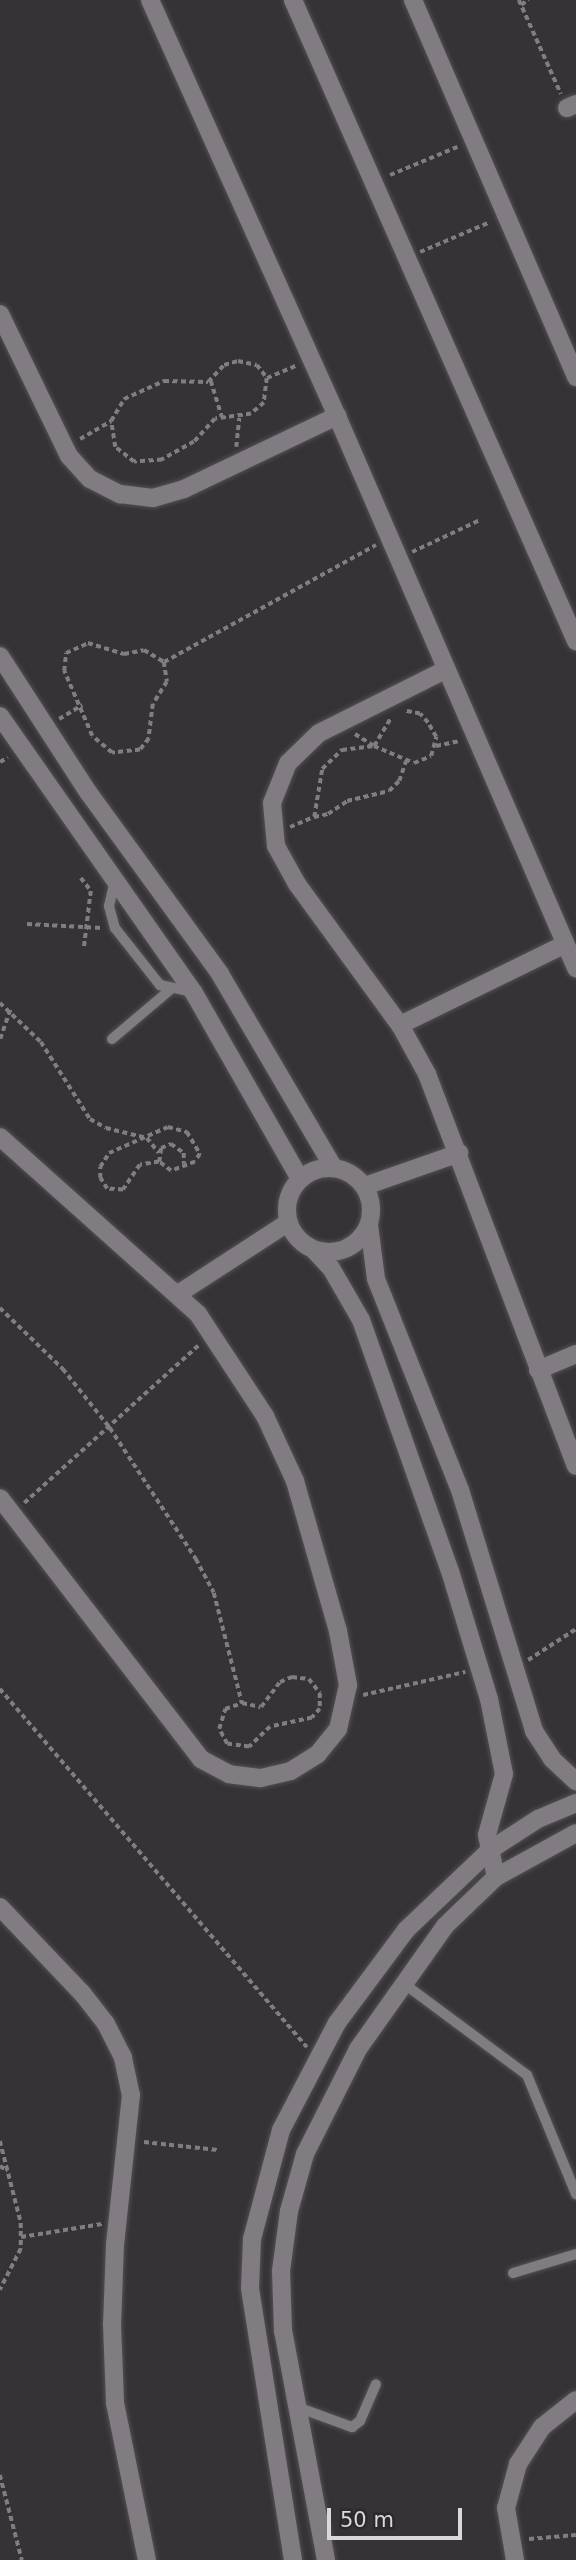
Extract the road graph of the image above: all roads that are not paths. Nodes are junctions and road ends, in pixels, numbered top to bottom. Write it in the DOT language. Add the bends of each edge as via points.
graph roads {
  1 [pos="150,0"];
  2 [pos="293,0"];
  3 [pos="413,0"];
  4 [pos="0,313"];
  5 [pos="576,377"];
  6 [pos="337,416"];
  7 [pos="576,641"];
  8 [pos="0,656"];
  9 [pos="445,670"];
  10 [pos="0,716"];
  11 [pos="116,879"];
  12 [pos="565,944"];
  13 [pos="576,968"];
  14 [pos="172,989"];
  15 [pos="194,993"];
  16 [pos="400,1025"];
  17 [pos="112,1039"];
  18 [pos="0,1137"];
  19 [pos="459,1153"];
  20 [pos="334,1168"];
  21 [pos="300,1179"];
  22 [pos="365,1186"];
  23 [pos="289,1222"];
  24 [pos="369,1225"];
  25 [pos="315,1251"];
  26 [pos="177,1294"];
  27 [pos="576,1354"];
  28 [pos="538,1370"];
  29 [pos="576,1466"];
  30 [pos="0,1498"];
  31 [pos="576,1781"];
  32 [pos="576,1803"];
  33 [pos="576,1833"];
  34 [pos="490,1850"];
  35 [pos="496,1877"];
  36 [pos="0,1907"];
  37 [pos="402,1983"];
  38 [pos="576,2194"];
  39 [pos="576,2254"];
  40 [pos="513,2273"];
  41 [pos="376,2384"];
  42 [pos="576,2400"];
  43 [pos="297,2407"];
  44 [pos="147,2560"];
  45 [pos="293,2560"];
  46 [pos="326,2560"];
  47 [pos="515,2560"];
  1 -- 6 [label="street"];
  2 -- 7 [label="street"];
  3 -- 5 [label="street"];
  4 -- 6 [label="street" via="69,456 90,480 120,494 153,498 184,489"];
  6 -- 9 [label="street"];
  8 -- 20 [label="street" via="220,974"];
  9 -- 12 [label="street"];
  9 -- 16 [label="street" via="319,733 288,763 272,803 276,846 297,884"];
  10 -- 11 [label="street"];
  11 -- 14 [label="lane" via="109,906 115,929 150,975"];
  11 -- 15 [label="street"];
  12 -- 13 [label="street"];
  12 -- 16 [label="street"];
  14 -- 15 [label="lane"];
  14 -- 17 [label="lane"];
  15 -- 21 [label="street"];
  16 -- 19 [label="street" via="428,1074"];
  18 -- 26 [label="street"];
  19 -- 22 [label="street"];
  19 -- 28 [label="street"];
  20 -- 21 [label="street" via="322,1168"];
  20 -- 22 [label="street"];
  21 -- 23 [label="street" via="288,1199"];
  22 -- 24 [label="street" via="370,1198"];
  23 -- 25 [label="street" via="294,1234"];
  23 -- 26 [label="street"];
  24 -- 25 [label="street" via="353,1246"];
  24 -- 31 [label="street" via="376,1279 460,1490 534,1731 552,1759"];
  25 -- 34 [label="street" via="331,1268 361,1320 412,1457 480,1668 505,1774 489,1821"];
  26 -- 30 [label="street" via="212,1333 265,1416 295,1480 338,1631 347,1698 338,1729 318,1754 291,1772 260,1778 229,1774 201,1759"];
  27 -- 28 [label="street"];
  28 -- 29 [label="street"];
  32 -- 34 [label="street" via="538,1819"];
  33 -- 35 [label="street"];
  34 -- 35 [label="street"];
  34 -- 45 [label="street" via="406,1930 369,1975 317,2059 281,2130 252,2239 250,2288"];
  35 -- 37 [label="street" via="445,1926"];
  36 -- 44 [label="street" via="106,2024 123,2058 131,2095 117,2222 112,2324 115,2403"];
  37 -- 38 [label="lane" via="520,2068 532,2084 544,2126"];
  37 -- 43 [label="street" via="330,2100 305,2154 289,2211 281,2271 283,2330"];
  39 -- 40 [label="lane"];
  41 -- 43 [label="lane" via="360,2421 352,2427"];
  42 -- 47 [label="street" via="542,2427 518,2464 506,2508"];
  43 -- 46 [label="street"];
}
